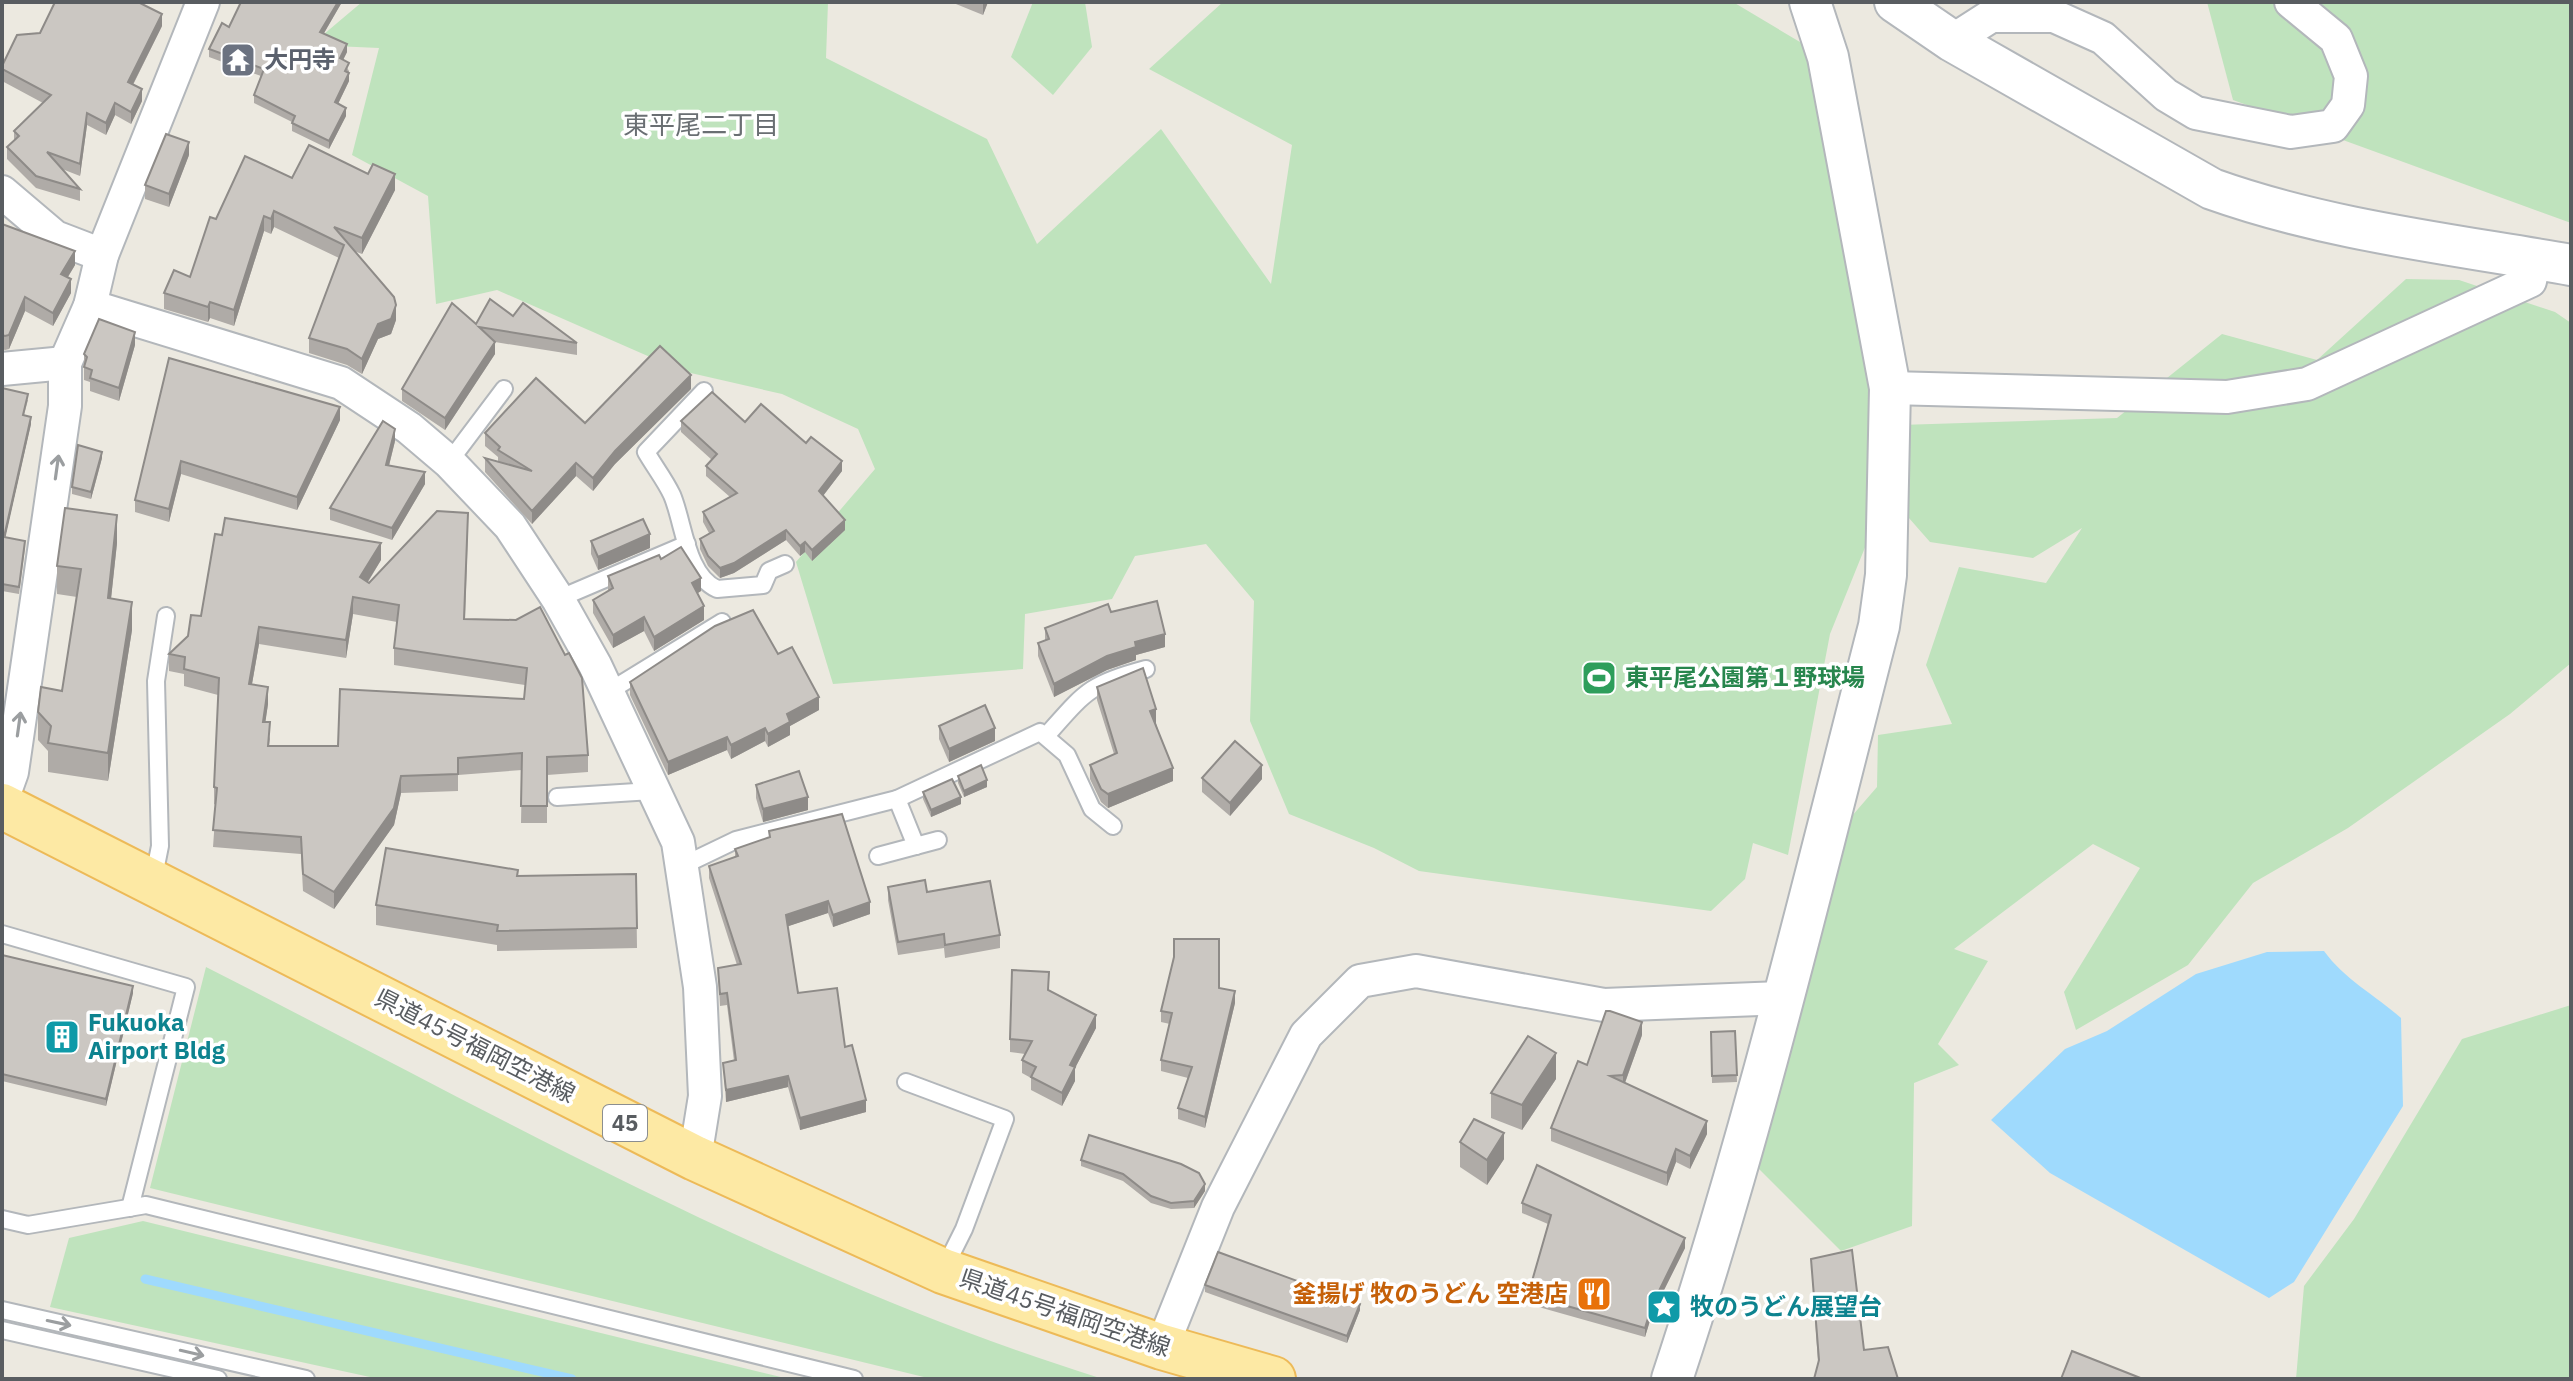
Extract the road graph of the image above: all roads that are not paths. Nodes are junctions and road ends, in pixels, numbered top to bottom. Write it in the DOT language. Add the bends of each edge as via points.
graph roads {
  1 [pos="203,2"];
  2 [pos="1810,2"];
  3 [pos="1895,2"];
  4 [pos="2291,2"];
  5 [pos="1952,41"];
  6 [pos="2,192"];
  7 [pos="102,255"];
  8 [pos="2553,262"];
  9 [pos="90,306"];
  10 [pos="65,363"];
  11 [pos="2,369"];
  12 [pos="1890,388"];
  13 [pos="504,389"];
  14 [pos="704,391"];
  15 [pos="449,462"];
  16 [pos="687,544"];
  17 [pos="785,564"];
  18 [pos="558,599"];
  19 [pos="166,616"];
  20 [pos="722,622"];
  21 [pos="1146,669"];
  22 [pos="608,692"];
  23 [pos="1046,736"];
  24 [pos="652,791"];
  25 [pos="557,797"];
  26 [pos="897,799"];
  27 [pos="2,803"];
  28 [pos="1113,826"];
  29 [pos="938,840"];
  30 [pos="916,846"];
  31 [pos="878,856"];
  32 [pos="684,865"];
  33 [pos="153,882"];
  34 [pos="2,934"];
  35 [pos="1783,998"];
  36 [pos="906,1082"];
  37 [pos="695,1158"];
  38 [pos="130,1208"];
  39 [pos="2,1219"];
  40 [pos="943,1271"];
  41 [pos="2,1310"];
  42 [pos="2,1330"];
  43 [pos="1162,1347"];
  44 [pos="218,1379"];
  45 [pos="306,1379"];
  46 [pos="854,1379"];
  47 [pos="1273,1379"];
  48 [pos="1672,1379"];
  1 -- 7 [label="street"];
  2 -- 12 [label="street" via="1828,57"];
  3 -- 5 [label="street"];
  4 -- 5 [label="street" via="2336,39 2351,76 2348,105 2333,126 2291,132 2196,113 2166,95 2103,38 2054,16 1991,16"];
  5 -- 8 [label="street" via="2212,189 2258,206"];
  6 -- 7 [label="street" via="55,237"];
  7 -- 9 [label="street"];
  8 -- 12 [label="street" via="2530,281 2307,384 2227,397"];
  9 -- 10 [label="street"];
  9 -- 15 [label="street" via="341,383"];
  10 -- 11 [label="street"];
  27 -- 10 [label="street, one-way" via="12,772 65,406"];
  12 -- 35 [label="street" via="1886,575 1879,626"];
  13 -- 15 [label="lane"];
  14 -- 16 [label="lane" via="646,452 672,495"];
  15 -- 18 [label="street" via="510,526"];
  16 -- 17 [label="lane" via="702,577 717,589 763,585 769,571"];
  16 -- 18 [label="lane"];
  18 -- 22 [label="street"];
  19 -- 33 [label="lane" via="156,681 160,846"];
  20 -- 22 [label="lane"];
  21 -- 23 [label="lane" via="1086,691"];
  22 -- 24 [label="street"];
  23 -- 26 [label="lane" via="1040,732"];
  23 -- 28 [label="lane" via="1067,755 1092,809"];
  24 -- 25 [label="lane"];
  24 -- 32 [label="street"];
  26 -- 30 [label="lane"];
  26 -- 32 [label="lane" via="736,840"];
  27 -- 33 [label="main road, 県道45号福岡空港線 / 45"];
  29 -- 30 [label="lane"];
  30 -- 31 [label="lane"];
  32 -- 37 [label="street" via="700,987 705,1096"];
  33 -- 37 [label="main road, 県道45号福岡空港線 / 45"];
  34 -- 38 [label="lane" via="186,987"];
  35 -- 43 [label="street" via="1604,1005 1416,971 1360,981 1306,1035 1265,1135"];
  35 -- 48 [label="street" via="1716,1245"];
  36 -- 40 [label="lane" via="1005,1119"];
  37 -- 40 [label="main road, 県道45号福岡空港線 / 45"];
  38 -- 39 [label="lane" via="28,1225"];
  38 -- 46 [label="lane" via="146,1205"];
  40 -- 43 [label="main road, 県道45号福岡空港線 / 45"];
  41 -- 45 [label="lane, one-way"];
  42 -- 44 [label="lane"];
  43 -- 47 [label="main road, 県道45号福岡空港線 / 45"];
}
